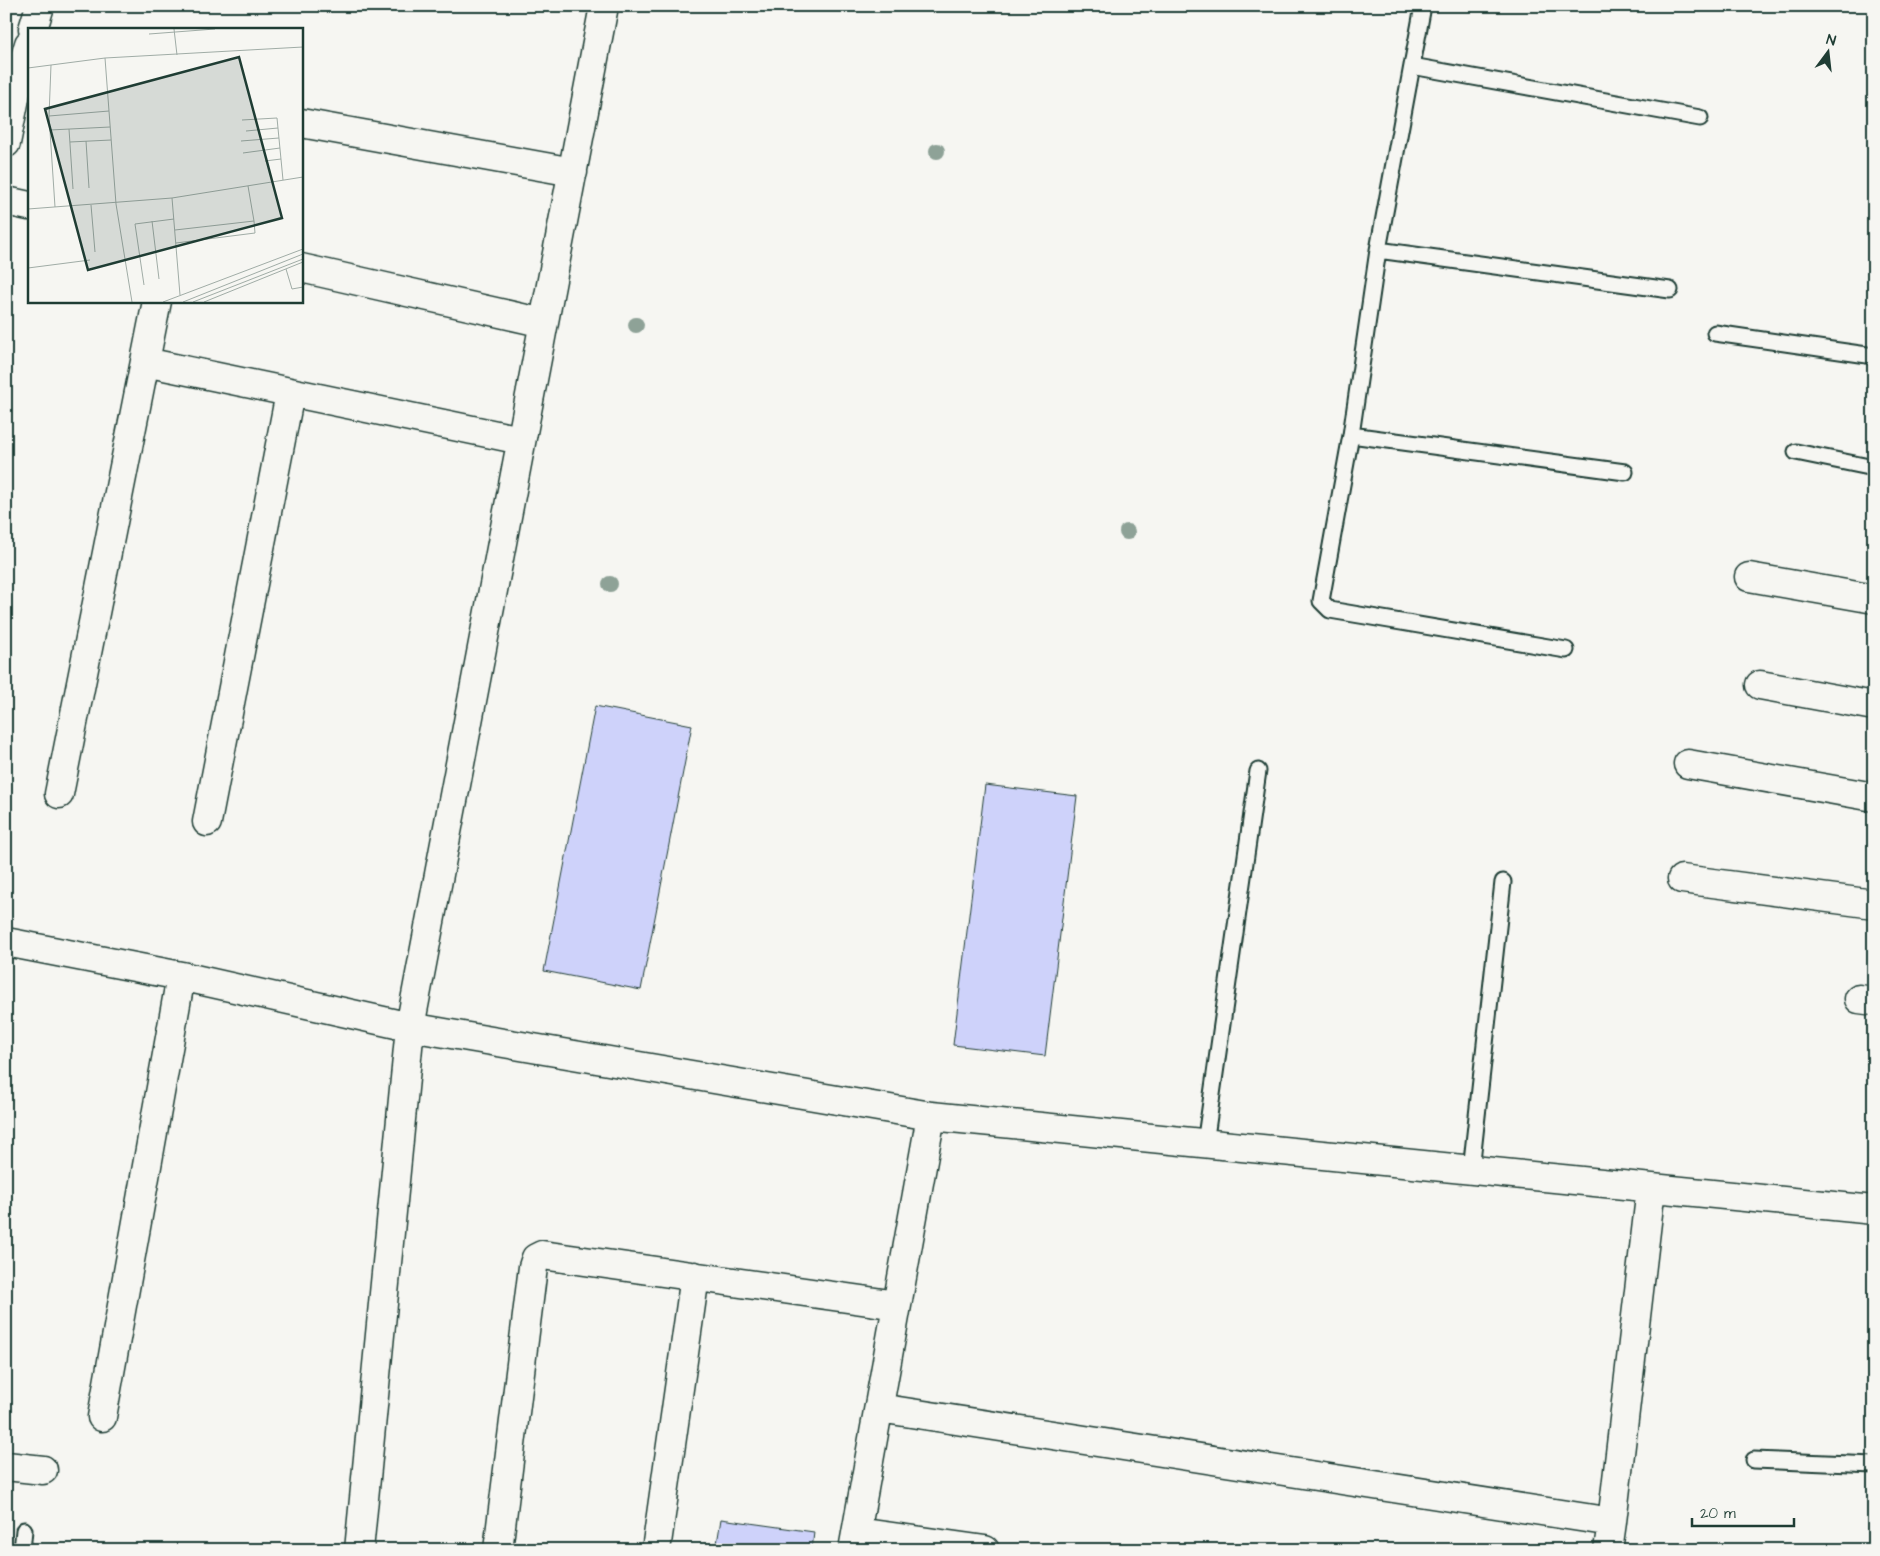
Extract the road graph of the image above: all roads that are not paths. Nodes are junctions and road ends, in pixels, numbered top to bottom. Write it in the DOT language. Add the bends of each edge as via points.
graph roads {
  1 [pos="40,6"];
  2 [pos="604,6"];
  3 [pos="1423,6"];
  4 [pos="33,28"];
  5 [pos="28,50"];
  6 [pos="1412,66"];
  7 [pos="24,74"];
  8 [pos="1700,118"];
  9 [pos="302,123"];
  10 [pos="6,143"];
  11 [pos="573,172"];
  12 [pos="6,201"];
  13 [pos="28,206"];
  14 [pos="1378,250"];
  15 [pos="302,268"];
  16 [pos="1670,290"];
  17 [pos="157,302"];
  18 [pos="544,323"];
  19 [pos="1715,333"];
  20 [pos="1874,356"];
  21 [pos="145,362"];
  22 [pos="290,392"];
  23 [pos="1351,435"];
  24 [pos="521,440"];
  25 [pos="1796,452"];
  26 [pos="1874,468"];
  27 [pos="1625,472"];
  28 [pos="1749,577"];
  29 [pos="1874,599"];
  30 [pos="1566,650"];
  31 [pos="1760,685"];
  32 [pos="1874,706"];
  33 [pos="1688,764"];
  34 [pos="1258,770"];
  35 [pos="59,794"];
  36 [pos="1874,797"];
  37 [pos="208,822"];
  38 [pos="1682,879"];
  39 [pos="1503,882"];
  40 [pos="1874,904"];
  41 [pos="6,942"];
  42 [pos="181,976"];
  43 [pos="410,1027"];
  44 [pos="931,1116"];
  45 [pos="1205,1144"];
  46 [pos="1471,1170"];
  47 [pos="1651,1188"];
  48 [pos="1874,1210"];
  49 [pos="695,1276"];
  50 [pos="898,1305"];
  51 [pos="879,1408"];
  52 [pos="102,1417"];
  53 [pos="1754,1460"];
  54 [pos="1874,1465"];
  55 [pos="6,1466"];
  56 [pos="43,1470"];
  57 [pos="1612,1522"];
  58 [pos="24,1530"];
  59 [pos="855,1541"];
  60 [pos="22,1550"];
  61 [pos="359,1550"];
  62 [pos="498,1550"];
  63 [pos="656,1550"];
  64 [pos="985,1550"];
  65 [pos="1608,1550"];
  1 -- 4 [label="street"];
  2 -- 11 [label="street"];
  3 -- 6 [label="lane"];
  5 -- 7 [label="street"];
  6 -- 8 [label="lane"];
  6 -- 14 [label="lane"];
  7 -- 10 [label="street"];
  9 -- 11 [label="street"];
  11 -- 18 [label="street"];
  12 -- 13 [label="street"];
  14 -- 16 [label="lane"];
  14 -- 23 [label="lane"];
  15 -- 18 [label="street"];
  17 -- 21 [label="street"];
  18 -- 24 [label="street"];
  19 -- 20 [label="lane"];
  21 -- 22 [label="street"];
  21 -- 35 [label="street"];
  22 -- 24 [label="street"];
  22 -- 37 [label="street"];
  23 -- 27 [label="lane"];
  23 -- 30 [label="lane" via="1321,601 1330,610"];
  24 -- 43 [label="street"];
  25 -- 26 [label="lane"];
  28 -- 29 [label="street"];
  31 -- 32 [label="street"];
  33 -- 36 [label="street"];
  34 -- 45 [label="lane"];
  38 -- 40 [label="street"];
  39 -- 46 [label="lane"];
  41 -- 42 [label="street"];
  42 -- 43 [label="street"];
  42 -- 52 [label="street"];
  43 -- 44 [label="street"];
  43 -- 61 [label="street"];
  44 -- 45 [label="street"];
  44 -- 50 [label="street"];
  45 -- 46 [label="street"];
  46 -- 47 [label="street"];
  47 -- 48 [label="street"];
  47 -- 57 [label="street"];
  49 -- 50 [label="street"];
  49 -- 62 [label="street" via="550,1255 536,1258"];
  49 -- 63 [label="street"];
  50 -- 51 [label="street"];
  51 -- 57 [label="street"];
  51 -- 59 [label="street"];
  53 -- 54 [label="lane"];
  55 -- 56 [label="street"];
  57 -- 65 [label="street"];
  58 -- 60 [label="lane"];
  59 -- 64 [label="street"];
}
